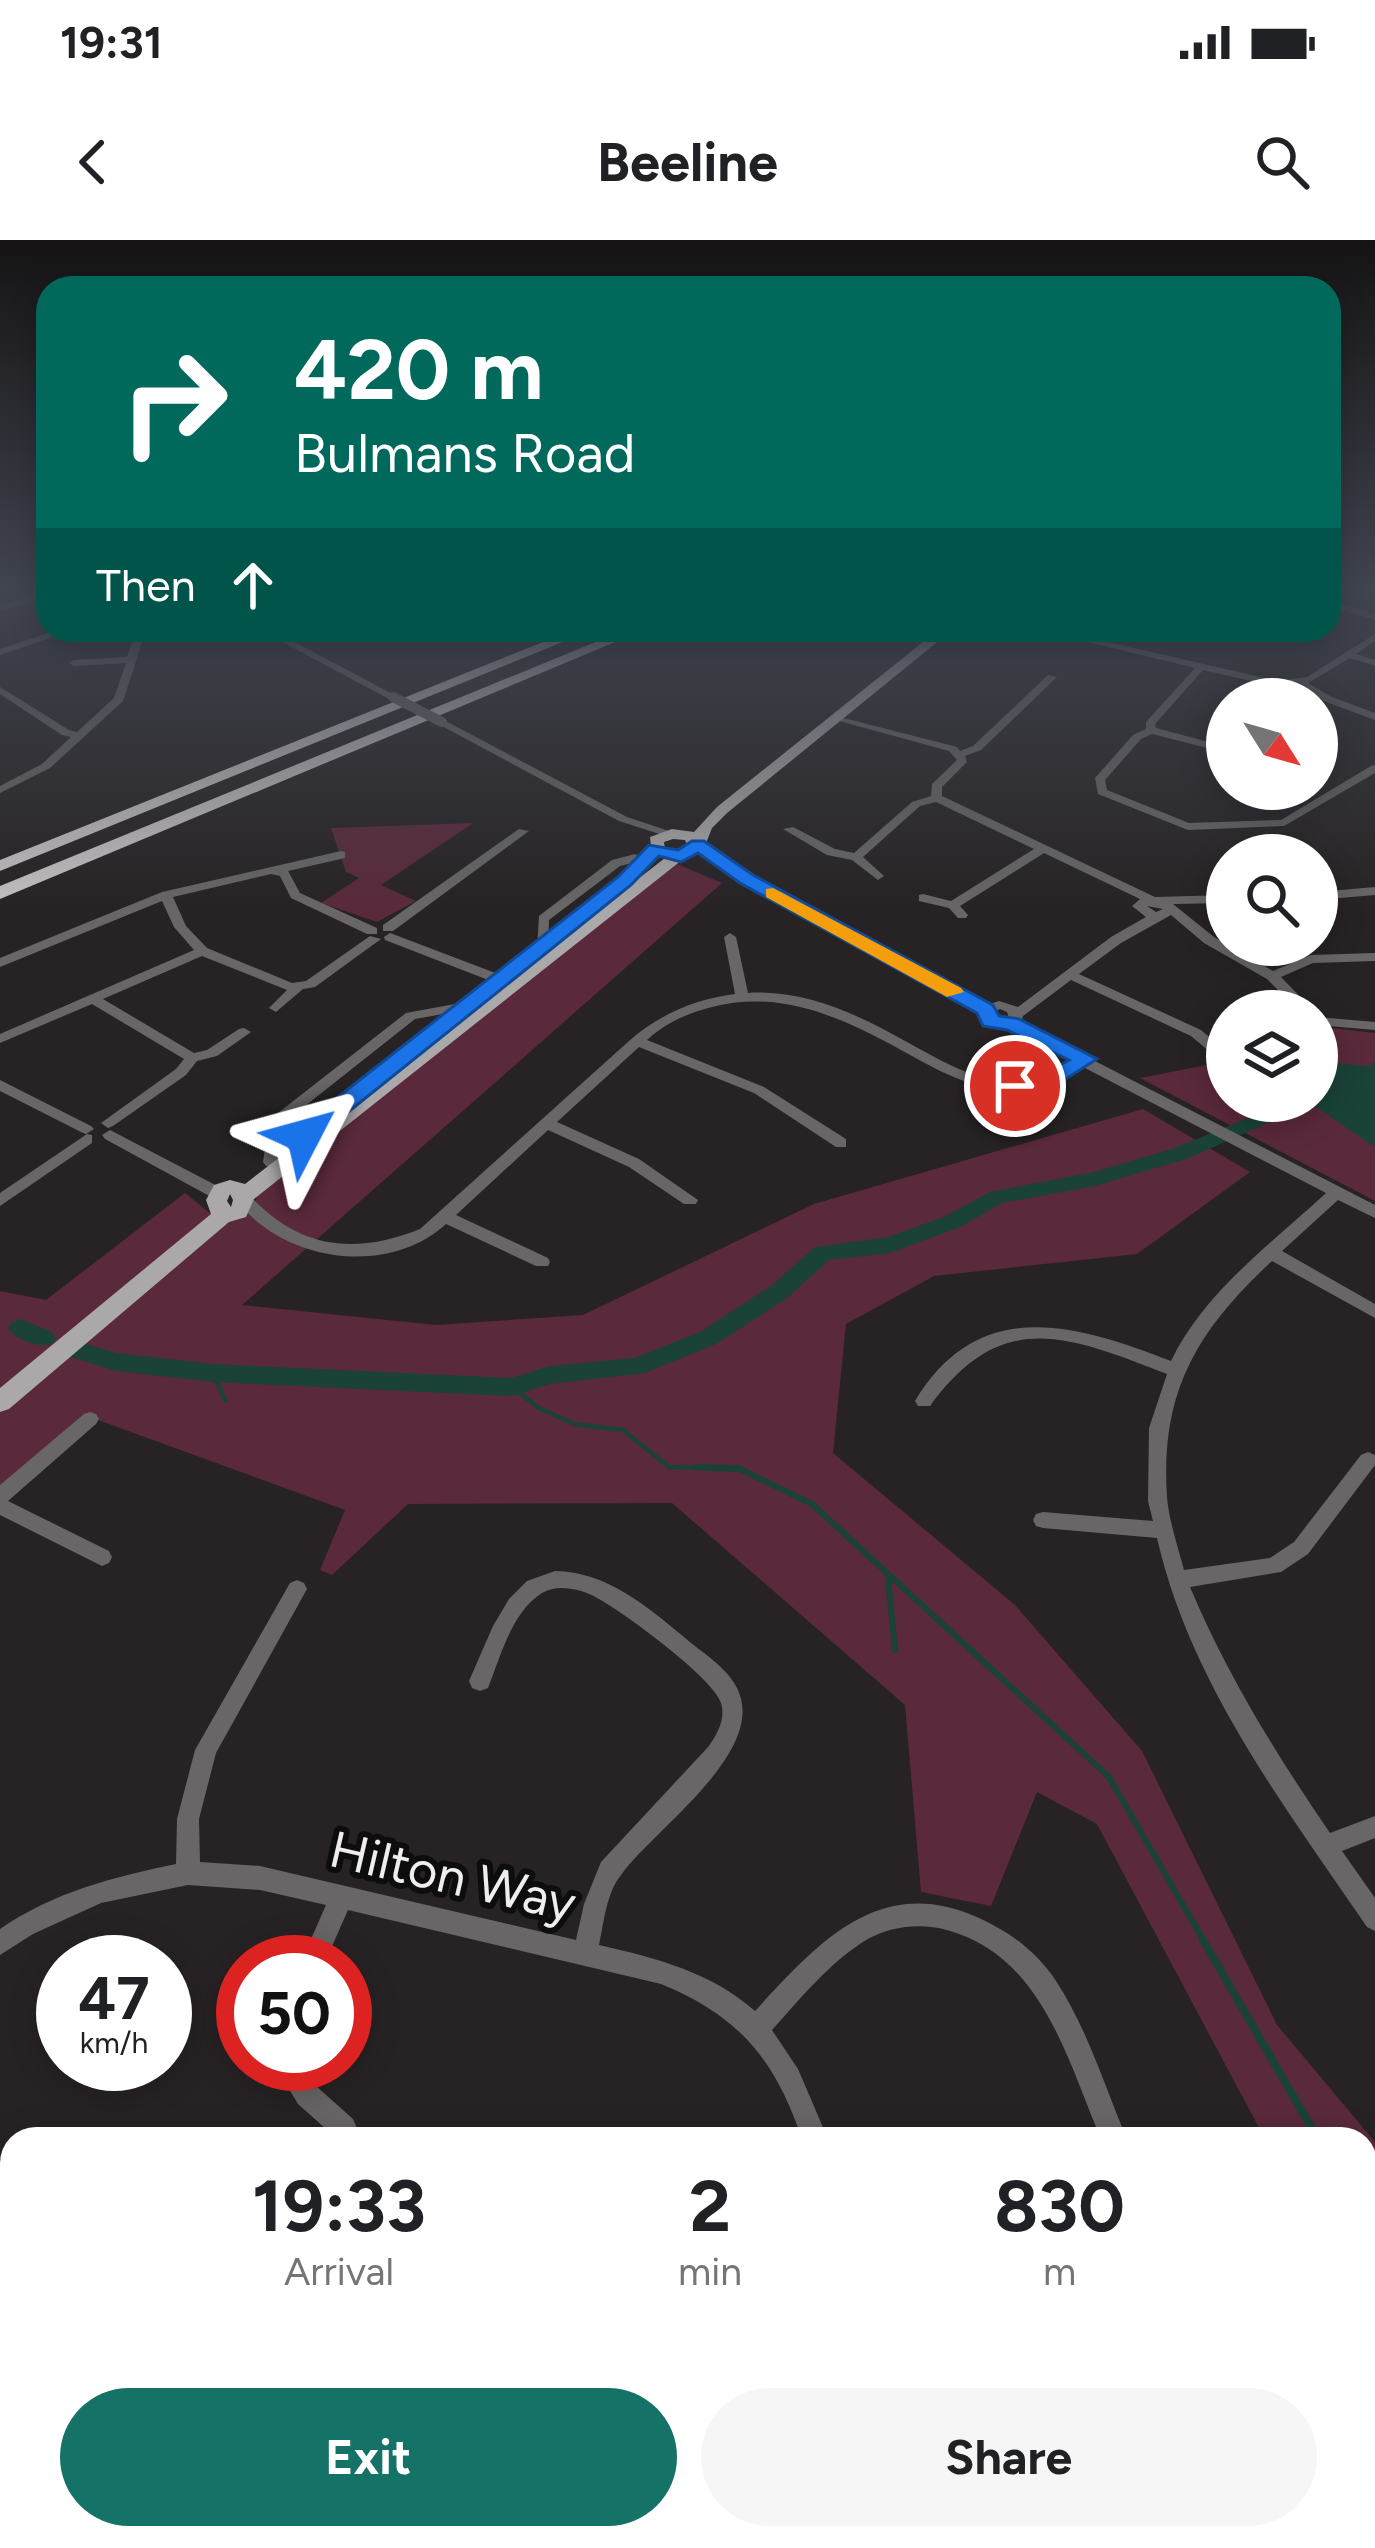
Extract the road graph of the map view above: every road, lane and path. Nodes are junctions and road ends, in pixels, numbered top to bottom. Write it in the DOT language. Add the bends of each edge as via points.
graph roads {
  1 [pos="8,697"];
  2 [pos="120,697"];
  3 [pos="392,697"];
  4 [pos="420,697"];
  5 [pos="475,697"];
  6 [pos="862,697"];
  7 [pos="1031,697"];
  8 [pos="1174,697"];
  9 [pos="1338,700"];
  10 [pos="836,717"];
  11 [pos="1375,717"];
  12 [pos="1151,730"];
  13 [pos="76,734"];
  14 [pos="1206,745"];
  15 [pos="961,754"];
  16 [pos="1375,768"];
  17 [pos="2,788"];
  18 [pos="937,798"];
  19 [pos="722,810"];
  20 [pos="622,819"];
  21 [pos="789,829"];
  22 [pos="523,831"];
  23 [pos="674,834"];
  24 [pos="698,843"];
  25 [pos="654,848"];
  26 [pos="1044,848"];
  27 [pos="341,855"];
  28 [pos="679,856"];
  29 [pos="856,857"];
  30 [pos="635,865"];
  31 [pos="0,866"];
  32 [pos="278,870"];
  33 [pos="878,876"];
  34 [pos="746,879"];
  35 [pos="1375,891"];
  36 [pos="0,893"];
  37 [pos="1338,894"];
  38 [pos="166,896"];
  39 [pos="923,898"];
  40 [pos="1206,903"];
  41 [pos="1154,909"];
  42 [pos="381,934"];
  43 [pos="730,937"];
  44 [pos="542,947"];
  45 [pos="202,952"];
  46 [pos="1375,957"];
  47 [pos="0,963"];
  48 [pos="1069,974"];
  49 [pos="1272,976"];
  50 [pos="501,980"];
  51 [pos="298,987"];
  52 [pos="1286,990"];
  53 [pos="742,996"];
  54 [pos="91,998"];
  55 [pos="277,1008"];
  56 [pos="1011,1015"];
  57 [pos="1338,1022"];
  58 [pos="1375,1025"];
  59 [pos="244,1032"];
  60 [pos="0,1039"];
  61 [pos="635,1040"];
  62 [pos="1206,1043"];
  63 [pos="193,1058"];
  64 [pos="1086,1059"];
  65 [pos="2,1090"];
  66 [pos="545,1124"];
  67 [pos="109,1129"];
  68 [pos="87,1134"];
  69 [pos="841,1143"];
  70 [pos="1337,1192"];
  71 [pos="690,1200"];
  72 [pos="0,1201"];
  73 [pos="231,1201"];
  74 [pos="1375,1212"];
  75 [pos="445,1217"];
  76 [pos="1273,1254"];
  77 [pos="542,1262"];
  78 [pos="1375,1312"];
  79 [pos="1175,1370"];
  80 [pos="0,1381"];
  81 [pos="924,1401"];
  82 [pos="0,1402"];
  83 [pos="90,1419"];
  84 [pos="1368,1460"];
  85 [pos="0,1496"];
  86 [pos="0,1506"];
  87 [pos="1043,1520"];
  88 [pos="1161,1530"];
  89 [pos="102,1557"];
  90 [pos="1177,1580"];
  91 [pos="297,1589"];
  92 [pos="480,1681"];
  93 [pos="1375,1827"];
  94 [pos="1326,1846"];
  95 [pos="188,1873"];
  96 [pos="340,1900"];
  97 [pos="1375,1919"];
  98 [pos="325,1935"];
  99 [pos="0,1943"];
  100 [pos="586,1956"];
  101 [pos="755,2030"];
  102 [pos="304,2091"];
  103 [pos="343,2127"];
  104 [pos="811,2127"];
  105 [pos="1109,2127"];
  1 -- 13 [label="street"];
  2 -- 13 [label="street"];
  3 -- 20 [label="street, bridge"];
  4 -- 31 [label="highway"];
  5 -- 36 [label="highway"];
  6 -- 10 [label="main road"];
  7 -- 15 [label="street"];
  8 -- 12 [label="street"];
  9 -- 11 [label="street"];
  10 -- 15 [label="street"];
  10 -- 19 [label="main road"];
  12 -- 14 [label="street"];
  12 -- 16 [label="street" via="1098,786 1188,827 1294,820"];
  13 -- 17 [label="street" via="46,766"];
  15 -- 18 [label="street" via="936,786"];
  18 -- 26 [label="street"];
  18 -- 29 [label="street" via="916,804"];
  19 -- 23 [label="main road"];
  19 -- 24 [label="main road"];
  20 -- 23 [label="street"];
  20 -- 25 [label="street"];
  21 -- 29 [label="street"];
  22 -- 42 [label="street"];
  23 -- 24 [label="main road"];
  23 -- 25 [label="main road"];
  24 -- 28 [label="main road"];
  24 -- 34 [label="street"];
  25 -- 28 [label="main road"];
  25 -- 30 [label="main road"];
  26 -- 39 [label="street" via="957,910"];
  26 -- 41 [label="street"];
  27 -- 32 [label="street"];
  28 -- 34 [label="street"];
  28 -- 73 [label="main road"];
  29 -- 33 [label="street"];
  30 -- 44 [label="main road"];
  30 -- 44 [label="street" via="607,870 543,919"];
  32 -- 38 [label="street"];
  32 -- 42 [label="street" via="295,895"];
  34 -- 56 [label="street" via="986,1010"];
  35 -- 37 [label="street"];
  38 -- 45 [label="street"];
  38 -- 47 [label="street"];
  40 -- 41 [label="street"];
  41 -- 48 [label="street"];
  41 -- 49 [label="street"];
  41 -- 56 [label="street"];
  42 -- 50 [label="street"];
  42 -- 51 [label="street"];
  43 -- 53 [label="street"];
  44 -- 50 [label="main road"];
  45 -- 51 [label="street"];
  45 -- 54 [label="street"];
  46 -- 49 [label="street" via="1311,958"];
  48 -- 56 [label="street"];
  48 -- 62 [label="street"];
  49 -- 52 [label="street"];
  50 -- 73 [label="main road"];
  51 -- 55 [label="street"];
  53 -- 61 [label="street" via="675,1015"];
  53 -- 64 [label="street" via="828,1006 989,1084 1046,1082"];
  54 -- 60 [label="street"];
  54 -- 63 [label="street"];
  56 -- 64 [label="street"];
  57 -- 58 [label="street"];
  59 -- 63 [label="street"];
  61 -- 66 [label="street"];
  61 -- 69 [label="street" via="758,1090"];
  63 -- 67 [label="street"];
  64 -- 70 [label="street"];
  65 -- 68 [label="street"];
  66 -- 71 [label="street" via="634,1163"];
  66 -- 75 [label="street"];
  67 -- 68 [label="street"];
  67 -- 73 [label="street"];
  68 -- 72 [label="street"];
  70 -- 74 [label="street"];
  70 -- 76 [label="street"];
  73 -- 75 [label="street" via="315,1246 360,1252 400,1246"];
  73 -- 80 [label="main road"];
  73 -- 82 [label="main road"];
  75 -- 77 [label="street"];
  76 -- 78 [label="street"];
  76 -- 79 [label="street" via="1208,1317"];
  79 -- 81 [label="street" via="1083,1338 1022,1334 976,1347"];
  79 -- 88 [label="street" via="1156,1439"];
  83 -- 85 [label="street"];
  84 -- 90 [label="street" via="1301,1548 1274,1566"];
  86 -- 89 [label="street"];
  87 -- 88 [label="street"];
  88 -- 90 [label="street"];
  90 -- 94 [label="street" via="1206,1651"];
  91 -- 95 [label="street" via="206,1750 188,1819"];
  92 -- 100 [label="street" via="518,1600 550,1579 586,1581 620,1596 732,1701 731,1732 717,1754 609,1870"];
  93 -- 94 [label="street"];
  94 -- 97 [label="street"];
  95 -- 96 [label="street, Hilton Way" via="260,1878"];
  95 -- 99 [label="street, Hilton Way" via="100,1892"];
  96 -- 98 [label="street"];
  96 -- 100 [label="street, Hilton Way"];
  100 -- 101 [label="street, Hilton Way" via="662,1972 716,1995"];
  101 -- 104 [label="street, Hilton Way" via="803,2099"];
  101 -- 105 [label="street" via="863,1928 907,1912 947,1916 1009,1950 1045,1986"];
  102 -- 103 [label="street"];
}
